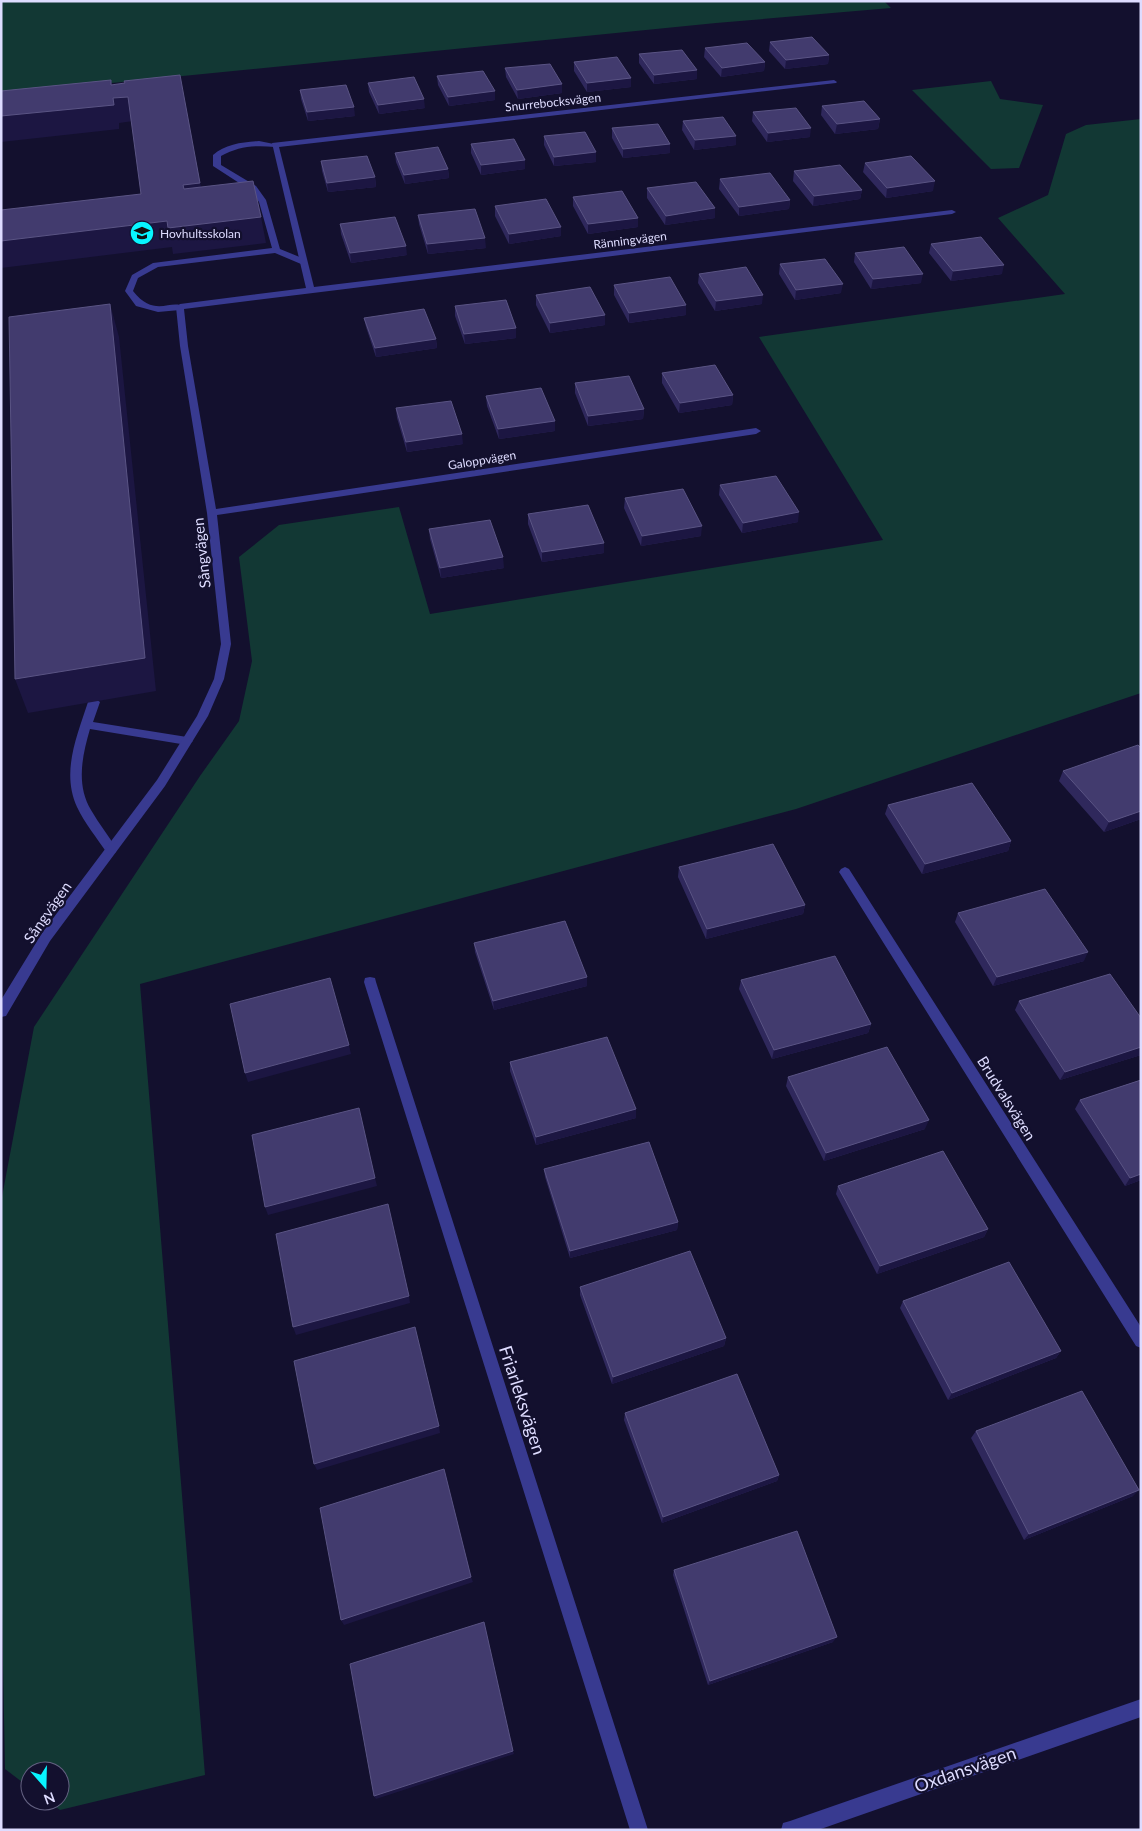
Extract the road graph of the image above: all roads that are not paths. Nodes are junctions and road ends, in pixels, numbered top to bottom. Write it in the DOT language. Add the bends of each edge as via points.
graph roads {
  1 [pos="834,82"];
  2 [pos="275,145"];
  3 [pos="952,212"];
  4 [pos="276,250"];
  5 [pos="304,262"];
  6 [pos="312,290"];
  7 [pos="180,307"];
  8 [pos="756,431"];
  9 [pos="212,514"];
  10 [pos="94,702"];
  11 [pos="86,724"];
  12 [pos="188,741"];
  13 [pos="111,850"];
  14 [pos="845,872"];
  15 [pos="370,982"];
  16 [pos="1,1012"];
  17 [pos="1141,1341"];
  18 [pos="1141,1708"];
  19 [pos="638,1830"];
  20 [pos="790,1830"];
  1 -- 2 [label="street, Snurrebocksvägen"];
  2 -- 4 [label="street, Snurrebocksvägen" via="254,143 230,147 217,155 217,166 253,188 263,202"];
  2 -- 5 [label="street"];
  3 -- 6 [label="street, Ränningvägen"];
  4 -- 5 [label="street"];
  4 -- 7 [label="street" via="156,265 136,277 129,290 139,304 162,310"];
  5 -- 6 [label="street"];
  6 -- 7 [label="street"];
  7 -- 9 [label="street, Sångvägen"];
  8 -- 9 [label="street, Galoppvägen"];
  9 -- 12 [label="street, Sångvägen" via="226,644 220,679"];
  10 -- 11 [label="street"];
  11 -- 12 [label="street"];
  11 -- 13 [label="street" via="76,763 78,792 83,806"];
  12 -- 13 [label="street, Sångvägen"];
  13 -- 16 [label="street, Sångvägen" via="46,937"];
  14 -- 17 [label="street, Brudvalsvägen"];
  15 -- 19 [label="street, Friarleksvägen"];
  18 -- 20 [label="street, Oxdansvägen"];
}
